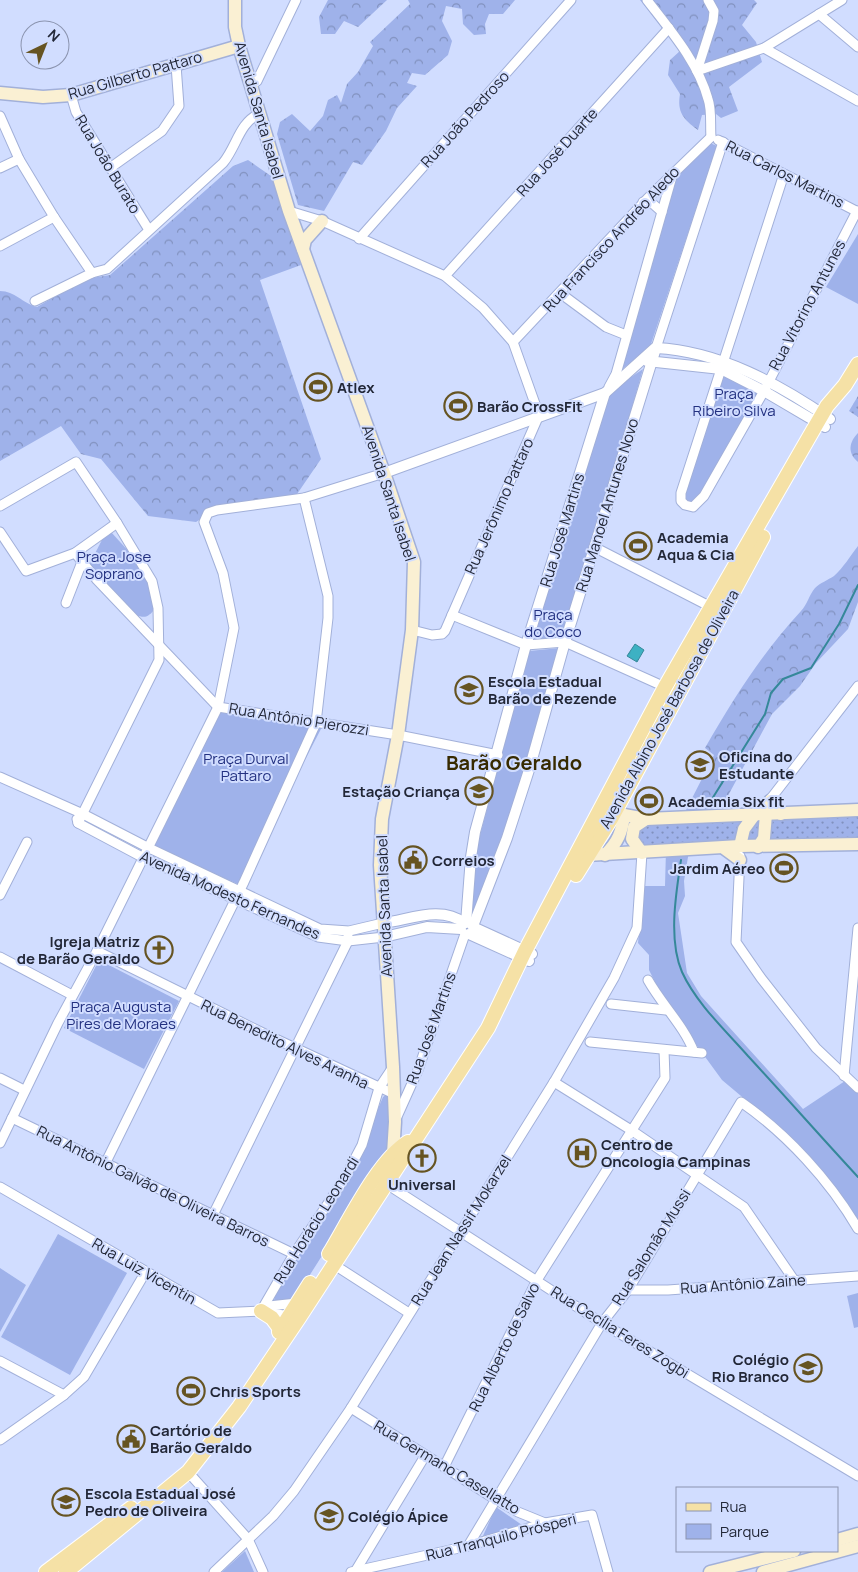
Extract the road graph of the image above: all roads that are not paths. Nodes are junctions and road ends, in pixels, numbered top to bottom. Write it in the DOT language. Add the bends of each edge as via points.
graph roads {
  1 [pos="235,0"];
  2 [pos="296,0"];
  3 [pos="571,0"];
  4 [pos="647,0"];
  5 [pos="708,0"];
  6 [pos="842,0"];
  7 [pos="819,14"];
  8 [pos="668,28"];
  9 [pos="240,46"];
  10 [pos="858,47"];
  11 [pos="764,48"];
  12 [pos="176,65"];
  13 [pos="696,71"];
  14 [pos="250,86"];
  15 [pos="0,94"];
  16 [pos="71,95"];
  17 [pos="858,100"];
  18 [pos="259,114"];
  19 [pos="0,116"];
  20 [pos="711,137"];
  21 [pos="722,142"];
  22 [pos="19,159"];
  23 [pos="0,168"];
  24 [pos="110,168"];
  25 [pos="673,172"];
  26 [pos="784,174"];
  27 [pos="643,202"];
  28 [pos="289,211"];
  29 [pos="858,211"];
  30 [pos="662,212"];
  31 [pos="54,217"];
  32 [pos="322,221"];
  33 [pos="149,230"];
  34 [pos="359,239"];
  35 [pos="0,246"];
  36 [pos="303,249"];
  37 [pos="92,272"];
  38 [pos="445,276"];
  39 [pos="560,292"];
  40 [pos="35,301"];
  41 [pos="626,335"];
  42 [pos="513,342"];
  43 [pos="656,348"];
  44 [pos="652,361"];
  45 [pos="641,362"];
  46 [pos="858,364"];
  47 [pos="722,365"];
  48 [pos="765,386"];
  49 [pos="605,393"];
  50 [pos="539,415"];
  51 [pos="824,421"];
  52 [pos="384,473"];
  53 [pos="304,498"];
  54 [pos="0,506"];
  55 [pos="117,524"];
  56 [pos="0,532"];
  57 [pos="594,547"];
  58 [pos="75,553"];
  59 [pos="82,562"];
  60 [pos="66,603"];
  61 [pos="711,607"];
  62 [pos="452,615"];
  63 [pos="412,630"];
  64 [pos="158,641"];
  65 [pos="565,642"];
  66 [pos="526,645"];
  67 [pos="858,686"];
  68 [pos="665,687"];
  69 [pos="218,706"];
  70 [pos="316,723"];
  71 [pos="398,735"];
  72 [pos="498,755"];
  73 [pos="0,777"];
  74 [pos="771,799"];
  75 [pos="615,809"];
  76 [pos="72,810"];
  77 [pos="858,810"];
  78 [pos="83,814"];
  79 [pos="761,814"];
  80 [pos="781,814"];
  81 [pos="646,819"];
  82 [pos="78,823"];
  83 [pos="592,825"];
  84 [pos="27,842"];
  85 [pos="858,844"];
  86 [pos="740,846"];
  87 [pos="147,847"];
  88 [pos="758,847"];
  89 [pos="725,849"];
  90 [pos="596,852"];
  91 [pos="642,853"];
  92 [pos="142,857"];
  93 [pos="740,860"];
  94 [pos="240,890"];
  95 [pos="0,895"];
  96 [pos="235,900"];
  97 [pos="383,923"];
  98 [pos="467,928"];
  99 [pos="858,928"];
  100 [pos="349,931"];
  101 [pos="384,937"];
  102 [pos="348,942"];
  103 [pos="97,951"];
  104 [pos="527,956"];
  105 [pos="0,957"];
  106 [pos="648,980"];
  107 [pos="72,995"];
  108 [pos="188,997"];
  109 [pos="611,1004"];
  110 [pos="666,1010"];
  111 [pos="590,1042"];
  112 [pos="294,1048"];
  113 [pos="664,1050"];
  114 [pos="393,1067"];
  115 [pos="844,1076"];
  116 [pos="0,1078"];
  117 [pos="554,1082"];
  118 [pos="379,1088"];
  119 [pos="858,1088"];
  120 [pos="24,1090"];
  121 [pos="394,1094"];
  122 [pos="12,1118"];
  123 [pos="395,1122"];
  124 [pos="631,1130"];
  125 [pos="416,1138"];
  126 [pos="0,1143"];
  127 [pos="393,1154"];
  128 [pos="105,1164"];
  129 [pos="698,1174"];
  130 [pos="389,1178"];
  131 [pos="0,1187"];
  132 [pos="213,1214"];
  133 [pos="858,1229"];
  134 [pos="461,1231"];
  135 [pos="294,1254"];
  136 [pos="333,1264"];
  137 [pos="145,1273"];
  138 [pos="858,1276"];
  139 [pos="537,1280"];
  140 [pos="794,1280"];
  141 [pos="628,1290"];
  142 [pos="297,1303"];
  143 [pos="261,1310"];
  144 [pos="409,1313"];
  145 [pos="294,1317"];
  146 [pos="602,1323"];
  147 [pos="280,1329"];
  148 [pos="0,1361"];
  149 [pos="64,1395"];
  150 [pos="351,1408"];
  151 [pos="0,1440"];
  152 [pos="425,1456"];
  153 [pos="444,1467"];
  154 [pos="188,1472"];
  155 [pos="858,1476"];
  156 [pos="495,1499"];
  157 [pos="545,1523"];
  158 [pos="858,1534"];
  159 [pos="248,1539"];
  160 [pos="838,1540"];
  161 [pos="468,1546"];
  162 [pos="858,1546"];
  163 [pos="838,1551"];
  164 [pos="790,1552"];
  165 [pos="836,1552"];
  166 [pos="70,1571"];
  167 [pos="353,1571"];
  168 [pos="46,1572"];
  169 [pos="214,1572"];
  170 [pos="263,1572"];
  171 [pos="608,1572"];
  172 [pos="710,1572"];
  173 [pos="763,1572"];
  1 -- 9 [label="main road, Avenida Santa Isabel" via="235,27"];
  2 -- 14 [label="street" via="257,81"];
  3 -- 34 [label="street, Rua João Pedroso"];
  4 -- 8 [label="street"];
  5 -- 13 [label="street" via="714,11 713,22"];
  6 -- 7 [label="street"];
  7 -- 10 [label="street"];
  7 -- 11 [label="street"];
  8 -- 13 [label="street"];
  8 -- 38 [label="street, Rua José Duarte"];
  9 -- 12 [label="main road, Rua Gilberto Pattaro"];
  9 -- 14 [label="main road, Avenida Santa Isabel"];
  11 -- 13 [label="street"];
  11 -- 17 [label="street"];
  12 -- 16 [label="main road, Rua Gilberto Pattaro"];
  12 -- 24 [label="street" via="179,106 162,131"];
  13 -- 20 [label="street" via="709,100"];
  14 -- 18 [label="main road, Avenida Santa Isabel"];
  15 -- 16 [label="main road, Rua Gilberto Pattaro"];
  16 -- 24 [label="street, Rua João Burato" via="76,112"];
  18 -- 28 [label="main road, Avenida Santa Isabel"];
  18 -- 33 [label="street" via="249,118 233,151 223,163"];
  19 -- 22 [label="street"];
  20 -- 21 [label="street, Rua Carlos Martins"];
  20 -- 25 [label="street, Rua Francisco Andréo Aledo"];
  21 -- 26 [label="street, Rua Carlos Martins"];
  21 -- 43 [label="street, Rua Manoel Antunes Novo"];
  22 -- 23 [label="street"];
  22 -- 31 [label="street"];
  24 -- 33 [label="street, Rua João Burato"];
  25 -- 27 [label="street, Rua Francisco Andréo Aledo"];
  25 -- 30 [label="street, Rua José Martins"];
  26 -- 29 [label="street, Rua Carlos Martins"];
  26 -- 47 [label="street"];
  27 -- 30 [label="street" via="653,204"];
  27 -- 39 [label="street, Rua Francisco Andréo Aledo"];
  28 -- 32 [label="street"];
  28 -- 36 [label="main road, Avenida Santa Isabel"];
  29 -- 48 [label="street, Rua Vitorino Antunes"];
  30 -- 41 [label="street, Rua José Martins"];
  31 -- 35 [label="street"];
  31 -- 37 [label="street"];
  32 -- 34 [label="street"];
  32 -- 36 [label="main road" via="305,240"];
  33 -- 37 [label="street" via="107,269"];
  34 -- 38 [label="street"];
  36 -- 52 [label="main road, Avenida Santa Isabel"];
  37 -- 40 [label="street"];
  38 -- 42 [label="street" via="482,308"];
  39 -- 41 [label="street" via="594,319"];
  39 -- 42 [label="street, Rua Francisco Andréo Aledo"];
  41 -- 49 [label="street, Rua José Martins" via="616,374"];
  42 -- 50 [label="street"];
  43 -- 44 [label="street, Rua Manoel Antunes Novo"];
  43 -- 45 [label="street"];
  43 -- 47 [label="street" via="670,348"];
  44 -- 45 [label="street"];
  44 -- 47 [label="street"];
  44 -- 57 [label="street, Rua Manoel Antunes Novo"];
  45 -- 49 [label="street"];
  46 -- 51 [label="main road, Avenida Albino José Barbosa de Oliveira"];
  47 -- 48 [label="street"];
  47 -- 48 [label="street, Rua Vitorino Antunes" via="681,493 684,505 693,507 701,501"];
  48 -- 51 [label="street"];
  49 -- 50 [label="street"];
  49 -- 66 [label="street, Rua José Martins"];
  50 -- 52 [label="street"];
  50 -- 62 [label="street, Rua Jerônimo Pattaro"];
  51 -- 61 [label="main road, Avenida Albino José Barbosa de Oliveira"];
  51 -- 75 [label="main road, Avenida Albino José Barbosa de Oliveira"];
  52 -- 53 [label="street"];
  52 -- 63 [label="main road, Avenida Santa Isabel" via="414,562"];
  53 -- 69 [label="street" via="217,510 208,513 204,522 223,573 234,628"];
  53 -- 70 [label="street" via="328,596"];
  54 -- 55 [label="street" via="76,462"];
  55 -- 58 [label="street"];
  55 -- 64 [label="street" via="152,581 158,608"];
  56 -- 58 [label="street" via="26,571"];
  57 -- 61 [label="street"];
  57 -- 65 [label="street, Rua Manoel Antunes Novo"];
  58 -- 59 [label="street, Rua Antônio Pierozzi"];
  59 -- 60 [label="street"];
  59 -- 64 [label="street, Rua Antônio Pierozzi"];
  61 -- 68 [label="main road, Avenida Albino José Barbosa de Oliveira"];
  62 -- 63 [label="street, Rua Jerônimo Pattaro" via="442,634 432,636"];
  62 -- 66 [label="street"];
  63 -- 71 [label="main road, Avenida Santa Isabel"];
  64 -- 69 [label="street, Rua Antônio Pierozzi"];
  64 -- 78 [label="street" via="158,660"];
  65 -- 66 [label="street"];
  65 -- 68 [label="street"];
  65 -- 98 [label="street, Rua Manoel Antunes Novo" via="526,779"];
  66 -- 72 [label="street, Rua José Martins"];
  67 -- 74 [label="street"];
  68 -- 75 [label="main road, Avenida Albino José Barbosa de Oliveira"];
  69 -- 70 [label="street, Rua Antônio Pierozzi"];
  69 -- 87 [label="street"];
  70 -- 71 [label="street, Rua Antônio Pierozzi"];
  70 -- 94 [label="street"];
  71 -- 72 [label="street, Rua Antônio Pierozzi"];
  71 -- 97 [label="main road, Avenida Santa Isabel" via="382,820"];
  72 -- 98 [label="street, Rua José Martins" via="475,832"];
  73 -- 76 [label="street, Avenida Modesto Fernandes"];
  74 -- 79 [label="street"];
  74 -- 80 [label="main road"];
  75 -- 81 [label="main road"];
  75 -- 83 [label="main road, Avenida Albino José Barbosa de Oliveira"];
  75 -- 90 [label="main road, Avenida Albino José Barbosa de Oliveira"];
  76 -- 78 [label="street, Avenida Modesto Fernandes"];
  76 -- 82 [label="street"];
  77 -- 80 [label="main road"];
  78 -- 82 [label="street"];
  78 -- 87 [label="street, Avenida Modesto Fernandes"];
  79 -- 80 [label="main road"];
  79 -- 81 [label="main road"];
  79 -- 86 [label="main road" via="744,829"];
  79 -- 88 [label="main road" via="764,838"];
  81 -- 91 [label="main road" via="634,827 632,839"];
  82 -- 92 [label="street, Avenida Modesto Fernandes"];
  83 -- 90 [label="main road"];
  83 -- 104 [label="main road, Avenida Albino José Barbosa de Oliveira"];
  84 -- 95 [label="street"];
  85 -- 88 [label="main road"];
  86 -- 88 [label="main road"];
  86 -- 89 [label="main road"];
  86 -- 93 [label="street"];
  87 -- 92 [label="street"];
  87 -- 94 [label="street, Avenida Modesto Fernandes"];
  89 -- 91 [label="main road"];
  89 -- 93 [label="main road"];
  90 -- 91 [label="main road"];
  90 -- 104 [label="main road, Avenida Albino José Barbosa de Oliveira" via="557,904"];
  91 -- 117 [label="street, Rua Jean Nassif Mokarzel" via="637,928 614,978"];
  92 -- 96 [label="street, Avenida Modesto Fernandes"];
  92 -- 103 [label="street"];
  93 -- 115 [label="street" via="736,942 816,1048"];
  94 -- 96 [label="street"];
  94 -- 100 [label="street, Avenida Modesto Fernandes" via="320,929"];
  96 -- 102 [label="street, Avenida Modesto Fernandes" via="318,937"];
  96 -- 108 [label="street"];
  97 -- 98 [label="street, Avenida Modesto Fernandes" via="444,914 456,917"];
  97 -- 100 [label="street, Avenida Modesto Fernandes"];
  97 -- 101 [label="main road, Avenida Santa Isabel"];
  98 -- 101 [label="street, Avenida Modesto Fernandes" via="428,927"];
  98 -- 104 [label="street, Avenida Modesto Fernandes"];
  98 -- 123 [label="street, Rua José Martins" via="418,1070"];
  99 -- 115 [label="street"];
  100 -- 102 [label="street"];
  101 -- 102 [label="street, Avenida Modesto Fernandes"];
  101 -- 114 [label="main road, Avenida Santa Isabel"];
  102 -- 112 [label="street"];
  103 -- 107 [label="street"];
  103 -- 108 [label="street, Rua Benedito Alves Aranha"];
  104 -- 125 [label="main road, Avenida Albino José Barbosa de Oliveira" via="496,1023 488,1028"];
  105 -- 107 [label="street"];
  106 -- 110 [label="street"];
  107 -- 120 [label="street"];
  108 -- 112 [label="street, Rua Benedito Alves Aranha"];
  108 -- 128 [label="street"];
  109 -- 110 [label="street"];
  110 -- 113 [label="street" via="698,1053"];
  111 -- 113 [label="street"];
  112 -- 118 [label="street, Rua Benedito Alves Aranha"];
  112 -- 132 [label="street"];
  113 -- 124 [label="street, Rua Alberto de Salvo" via="665,1078"];
  114 -- 118 [label="street, Rua Horácio Leonardi"];
  114 -- 121 [label="main road, Avenida Santa Isabel"];
  115 -- 119 [label="street"];
  116 -- 120 [label="street"];
  117 -- 124 [label="street"];
  117 -- 134 [label="street, Rua Jean Nassif Mokarzel"];
  118 -- 121 [label="street, Rua Benedito Alves Aranha"];
  118 -- 135 [label="street, Rua Horácio Leonardi" via="362,1145 343,1181"];
  120 -- 122 [label="street"];
  121 -- 123 [label="main road, Avenida Santa Isabel"];
  122 -- 126 [label="street"];
  122 -- 128 [label="street, Rua Antônio Galvão de Oliveira Barros"];
  123 -- 127 [label="main road, Avenida Santa Isabel"];
  124 -- 129 [label="street"];
  124 -- 139 [label="street, Rua Alberto de Salvo"];
  125 -- 127 [label="main road, Avenida Albino José Barbosa de Oliveira"];
  125 -- 130 [label="main road, Avenida Albino José Barbosa de Oliveira"];
  127 -- 130 [label="main road"];
  127 -- 142 [label="main road, Avenida Albino José Barbosa de Oliveira"];
  128 -- 132 [label="street, Rua Antônio Galvão de Oliveira Barros"];
  129 -- 133 [label="street, Rua Salomão Mussi" via="741,1102 799,1153"];
  129 -- 140 [label="street" via="744,1206"];
  129 -- 141 [label="street, Rua Salomão Mussi"];
  130 -- 134 [label="street, Rua Cecília Feres Zogbi"];
  130 -- 136 [label="main road, Avenida Albino José Barbosa de Oliveira"];
  131 -- 137 [label="street, Rua Luiz Vicentin"];
  132 -- 135 [label="street, Rua Antônio Galvão de Oliveira Barros"];
  134 -- 139 [label="street, Rua Cecília Feres Zogbi"];
  134 -- 144 [label="street, Rua Jean Nassif Mokarzel"];
  135 -- 143 [label="street, Rua Horácio Leonardi"];
  136 -- 144 [label="street"];
  136 -- 145 [label="main road, Avenida Albino José Barbosa de Oliveira"];
  137 -- 143 [label="street, Rua Luiz Vicentin" via="218,1313"];
  137 -- 149 [label="street" via="93,1364"];
  138 -- 140 [label="street, Rua Antônio Zaine"];
  139 -- 146 [label="street, Rua Cecília Feres Zogbi"];
  139 -- 153 [label="street, Rua Alberto de Salvo"];
  140 -- 141 [label="street, Rua Antônio Zaine"];
  141 -- 146 [label="street, Rua Salomão Mussi"];
  142 -- 143 [label="street, Rua Horácio Leonardi"];
  142 -- 145 [label="main road, Avenida Albino José Barbosa de Oliveira"];
  143 -- 145 [label="street, Rua Luiz Vicentin"];
  143 -- 147 [label="main road"];
  144 -- 150 [label="street, Rua Jean Nassif Mokarzel"];
  145 -- 147 [label="main road, Avenida Albino José Barbosa de Oliveira"];
  145 -- 154 [label="main road, Avenida Albino José Barbosa de Oliveira" via="239,1407"];
  146 -- 155 [label="street, Rua Cecília Feres Zogbi"];
  146 -- 156 [label="street, Rua Salomão Mussi"];
  147 -- 168 [label="main road, Avenida Albino José Barbosa de Oliveira" via="237,1395 182,1466"];
  148 -- 149 [label="street"];
  149 -- 151 [label="street"];
  150 -- 152 [label="street, Rua Germano Casellatto"];
  150 -- 159 [label="street, Rua Jean Nassif Mokarzel" via="294,1491"];
  152 -- 153 [label="street, Rua Germano Casellatto"];
  152 -- 167 [label="street"];
  153 -- 156 [label="street, Rua Germano Casellatto"];
  154 -- 159 [label="street"];
  154 -- 166 [label="main road, Avenida Albino José Barbosa de Oliveira"];
  156 -- 157 [label="street, Rua Germano Casellatto"];
  156 -- 161 [label="street, Rua Salomão Mussi"];
  157 -- 161 [label="street, Rua Tranquilo Prósperi"];
  157 -- 171 [label="street, Rua Tranquilo Prósperi" via="592,1515"];
  158 -- 160 [label="main road"];
  159 -- 169 [label="street, Rua Jean Nassif Mokarzel"];
  159 -- 170 [label="street"];
  161 -- 167 [label="street, Rua Tranquilo Prósperi"];
  162 -- 163 [label="main road"];
  164 -- 172 [label="main road"];
  165 -- 173 [label="main road"];
}
